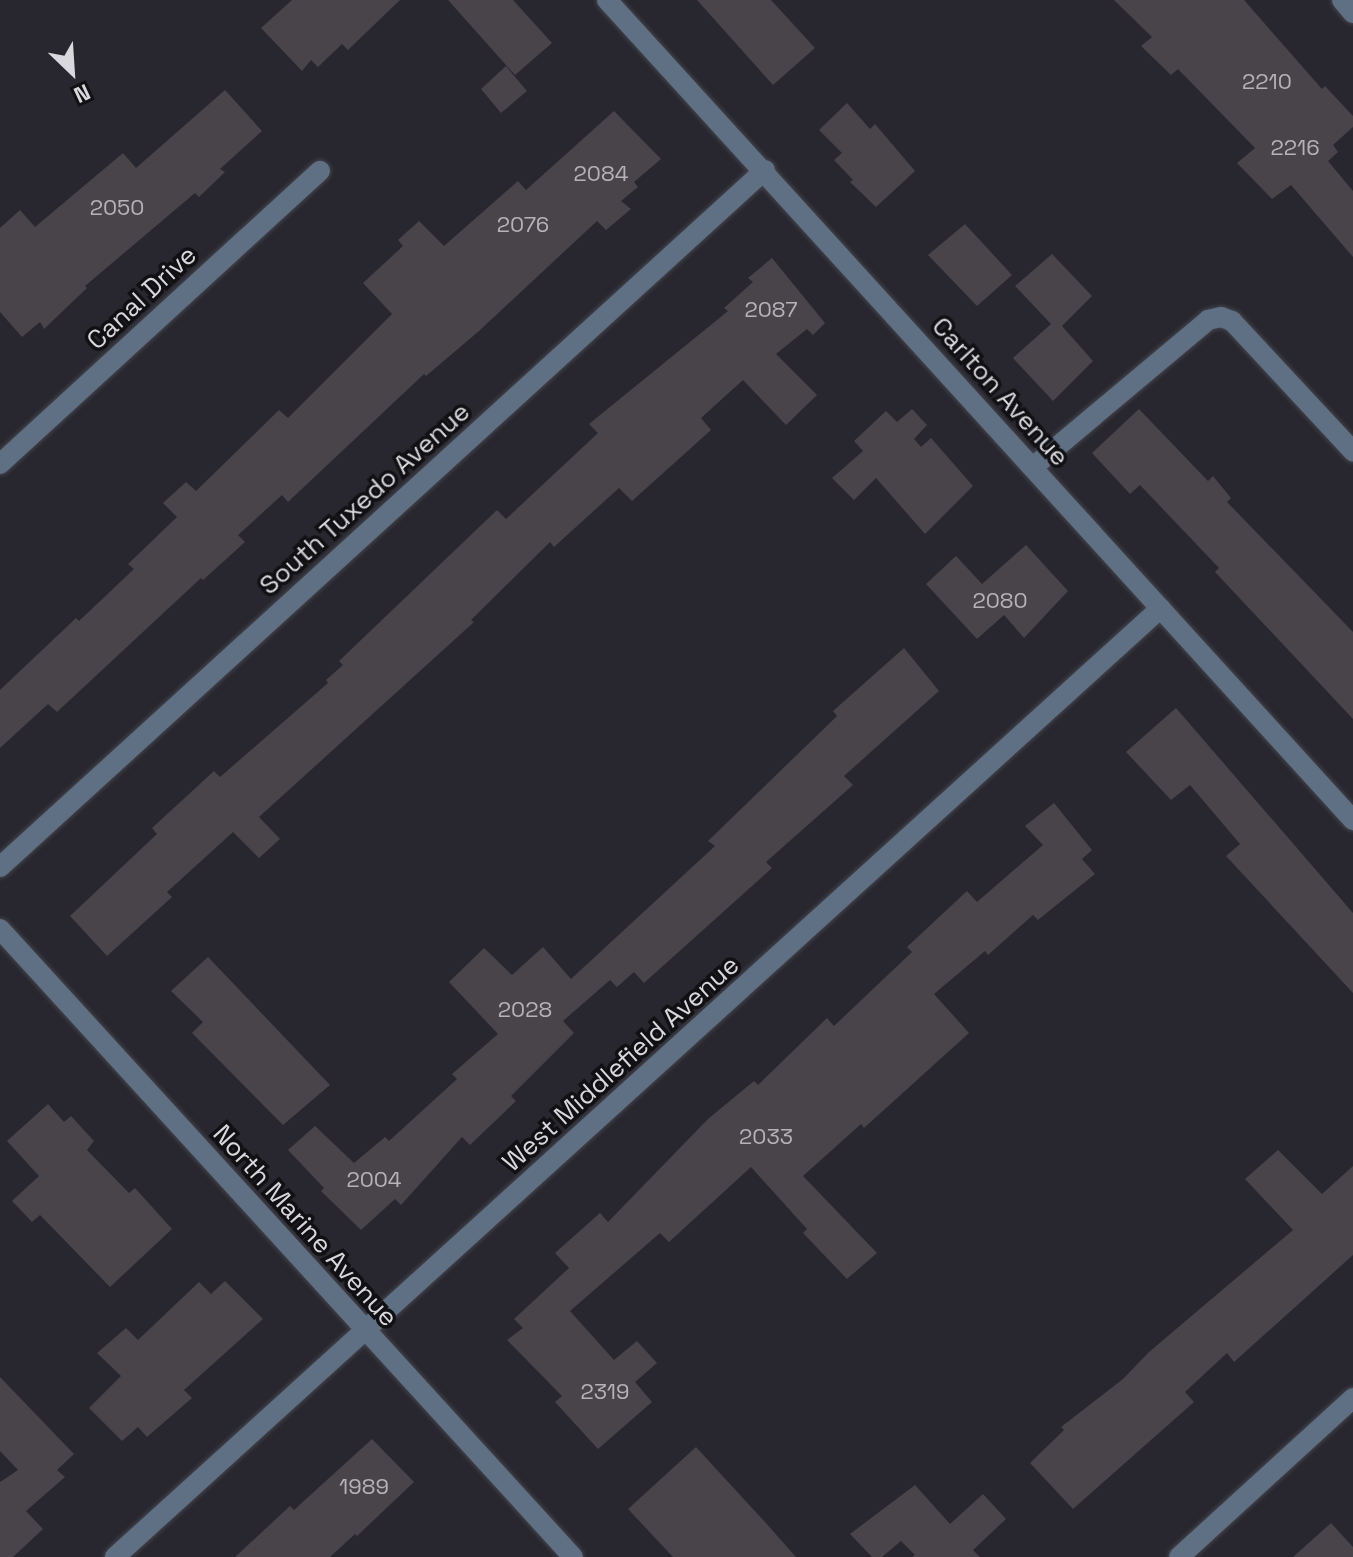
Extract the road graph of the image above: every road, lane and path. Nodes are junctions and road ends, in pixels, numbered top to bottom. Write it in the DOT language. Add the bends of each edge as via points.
graph roads {
  1 [pos="607,0"];
  2 [pos="1342,0"];
  3 [pos="1353,13"];
  4 [pos="765,170"];
  5 [pos="320,171"];
  6 [pos="1353,451"];
  7 [pos="0,464"];
  8 [pos="1033,467"];
  9 [pos="1161,608"];
  10 [pos="1353,820"];
  11 [pos="0,867"];
  12 [pos="0,929"];
  13 [pos="365,1332"];
  14 [pos="1353,1398"];
  15 [pos="115,1557"];
  16 [pos="573,1557"];
  17 [pos="1179,1557"];
  1 -- 4 [label="street, Carlton Avenue"];
  2 -- 3 [label="street"];
  4 -- 8 [label="street, Carlton Avenue"];
  4 -- 11 [label="street, South Tuxedo Avenue"];
  5 -- 7 [label="street, Canal Drive"];
  6 -- 8 [label="street" via="1232,321 1221,317 1208,320"];
  8 -- 9 [label="street, Carlton Avenue"];
  9 -- 10 [label="street, Carlton Avenue"];
  9 -- 13 [label="street, West Middlefield Avenue"];
  12 -- 13 [label="street, North Marine Avenue"];
  13 -- 15 [label="street, West Middlefield Avenue"];
  13 -- 16 [label="street, North Marine Avenue"];
  14 -- 17 [label="street"];
}
